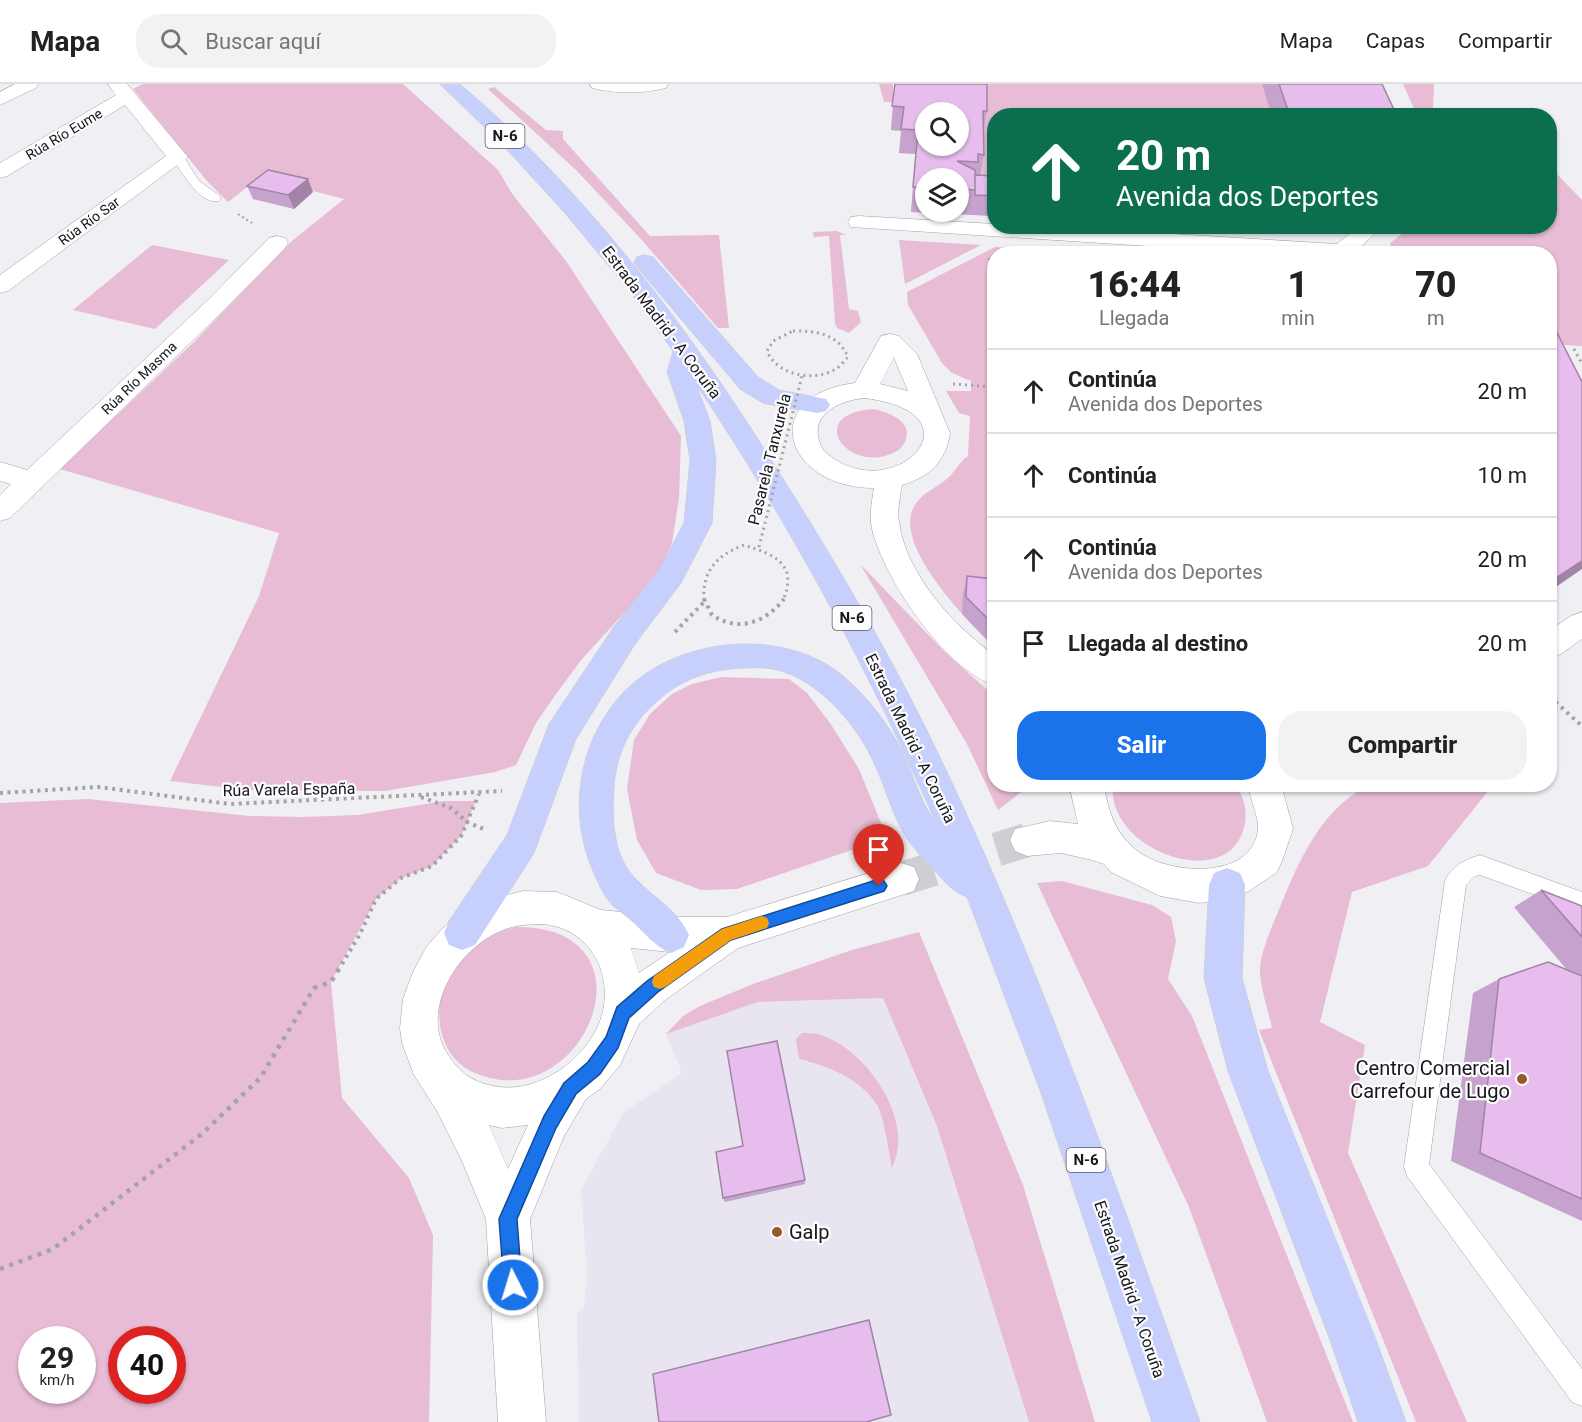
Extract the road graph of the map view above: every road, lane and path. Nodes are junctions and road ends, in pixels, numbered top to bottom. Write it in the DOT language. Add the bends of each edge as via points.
graph roads {
  1 [pos="29,84"];
  2 [pos="449,84"];
  3 [pos="599,84"];
  4 [pos="659,84"];
  5 [pos="122,90"];
  6 [pos="0,99"];
  7 [pos="178,157"];
  8 [pos="0,172"];
  9 [pos="559,192"];
  10 [pos="215,198"];
  11 [pos="859,222"];
  12 [pos="987,230"];
  13 [pos="1059,234"];
  14 [pos="1363,234"];
  15 [pos="277,243"];
  16 [pos="1259,246"];
  17 [pos="1348,246"];
  18 [pos="0,286"];
  19 [pos="1574,349"];
  20 [pos="686,350"];
  21 [pos="1582,364"];
  22 [pos="802,376"];
  23 [pos="950,384"];
  24 [pos="987,387"];
  25 [pos="864,390"];
  26 [pos="817,405"];
  27 [pos="931,418"];
  28 [pos="0,471"];
  29 [pos="890,478"];
  30 [pos="31,482"];
  31 [pos="0,511"];
  32 [pos="759,547"];
  33 [pos="1582,624"];
  34 [pos="1557,640"];
  35 [pos="987,666"];
  36 [pos="1557,703"];
  37 [pos="1582,726"];
  38 [pos="542,786"];
  39 [pos="1080,792"];
  40 [pos="1085,792"];
  41 [pos="1274,792"];
  42 [pos="0,793"];
  43 [pos="479,794"];
  44 [pos="419,797"];
  45 [pos="467,822"];
  46 [pos="490,831"];
  47 [pos="1114,852"];
  48 [pos="901,879"];
  49 [pos="1227,885"];
  50 [pos="987,902"];
  51 [pos="1582,902"];
  52 [pos="595,927"];
  53 [pos="462,933"];
  54 [pos="727,934"];
  55 [pos="671,935"];
  56 [pos="623,1012"];
  57 [pos="445,1085"];
  58 [pos="570,1089"];
  59 [pos="508,1219"];
  60 [pos="0,1269"];
  61 [pos="1582,1392"];
  62 [pos="522,1422"];
  63 [pos="1176,1422"];
  64 [pos="1382,1422"];
  1 -- 6 [label="street"];
  2 -- 9 [label="highway, Estrada Madrid - A Coruña / N-6" via="481,110"];
  3 -- 4 [label="street" via="627,88"];
  5 -- 7 [label="street"];
  5 -- 8 [label="street, Rúa Río Eume"];
  7 -- 10 [label="lane" via="194,183"];
  7 -- 18 [label="street, Rúa Río Sar"];
  9 -- 20 [label="highway, Estrada Madrid - A Coruña / N-6" via="623,266"];
  9 -- 26 [label="highway" via="586,197 749,383 772,397"];
  10 -- 15 [label="path"];
  11 -- 12 [label="street"];
  13 -- 16 [label="street"];
  14 -- 17 [label="street"];
  15 -- 30 [label="street, Rúa Río Masma"];
  19 -- 21 [label="path"];
  20 -- 38 [label="highway" via="679,372 697,421 703,460 698,524 671,574 624,636 561,734"];
  20 -- 50 [label="highway, Estrada Madrid - A Coruña / N-6" via="745,437 848,610 929,769"];
  22 -- 22 [label="path, Pasarela Tanxurela" via="835,372 844,365 848,357 843,343 825,334 793,330 772,339 766,354 770,362"];
  22 -- 32 [label="path, Pasarela Tanxurela, bridge"];
  23 -- 24 [label="path"];
  25 -- 26 [label="street" via="830,397"];
  25 -- 27 [label="street" via="904,397"];
  25 -- 27 [label="street" via="890,341 905,354"];
  26 -- 29 [label="street" via="803,430 814,457 847,476 868,480"];
  27 -- 29 [label="street" via="937,433 935,448 926,461 910,472"];
  28 -- 30 [label="street"];
  29 -- 35 [label="street" via="885,527 899,563 931,612"];
  30 -- 31 [label="street, Rúa Río Masma"];
  32 -- 32 [label="path, Pasarela Tanxurela" via="744,545 729,550 711,566 703,585 704,602 715,617 749,624 766,618 786,599 790,578 786,569"];
  33 -- 34 [label="street"];
  36 -- 37 [label="path"];
  38 -- 43 [label="path, Rúa Varela España"];
  38 -- 53 [label="highway" via="522,842"];
  39 -- 47 [label="street" via="1074,804 1035,838 1074,837"];
  40 -- 47 [label="street" via="1096,828"];
  41 -- 49 [label="street" via="1275,828 1269,853 1252,873"];
  42 -- 44 [label="path, Rúa Varela España" via="98,787 230,804"];
  43 -- 44 [label="path, Rúa Varela España"];
  43 -- 45 [label="path"];
  44 -- 45 [label="path" via="451,808"];
  45 -- 46 [label="path"];
  45 -- 60 [label="path" via="461,836 432,866 401,878 376,899 331,982 314,988 261,1077 203,1133 53,1250"];
  47 -- 49 [label="street" via="1139,871 1167,884 1198,888"];
  48 -- 54 [label="street"];
  49 -- 64 [label="highway" via="1223,978 1248,1071"];
  50 -- 55 [label="highway" via="917,824 886,752 858,710 802,665 776,657 745,655 710,659 682,668 652,685 609,734 600,762 596,831 600,846 622,889"];
  50 -- 63 [label="highway, Estrada Madrid - A Coruña / N-6" via="1074,1126"];
  51 -- 61 [label="lane" via="1480,865 1469,868 1456,881 1416,1167"];
  52 -- 53 [label="street" via="572,913 546,906 517,908 488,917"];
  52 -- 55 [label="street"];
  52 -- 56 [label="street" via="615,950 624,979"];
  53 -- 57 [label="street" via="439,959 423,991 419,1025 426,1058"];
  54 -- 55 [label="street"];
  54 -- 56 [label="street"];
  56 -- 58 [label="street" via="606,1051"];
  57 -- 58 [label="street" via="472,1101 504,1107 538,1103"];
  57 -- 59 [label="street"];
  58 -- 59 [label="street" via="550,1122"];
  59 -- 62 [label="street"];
}
